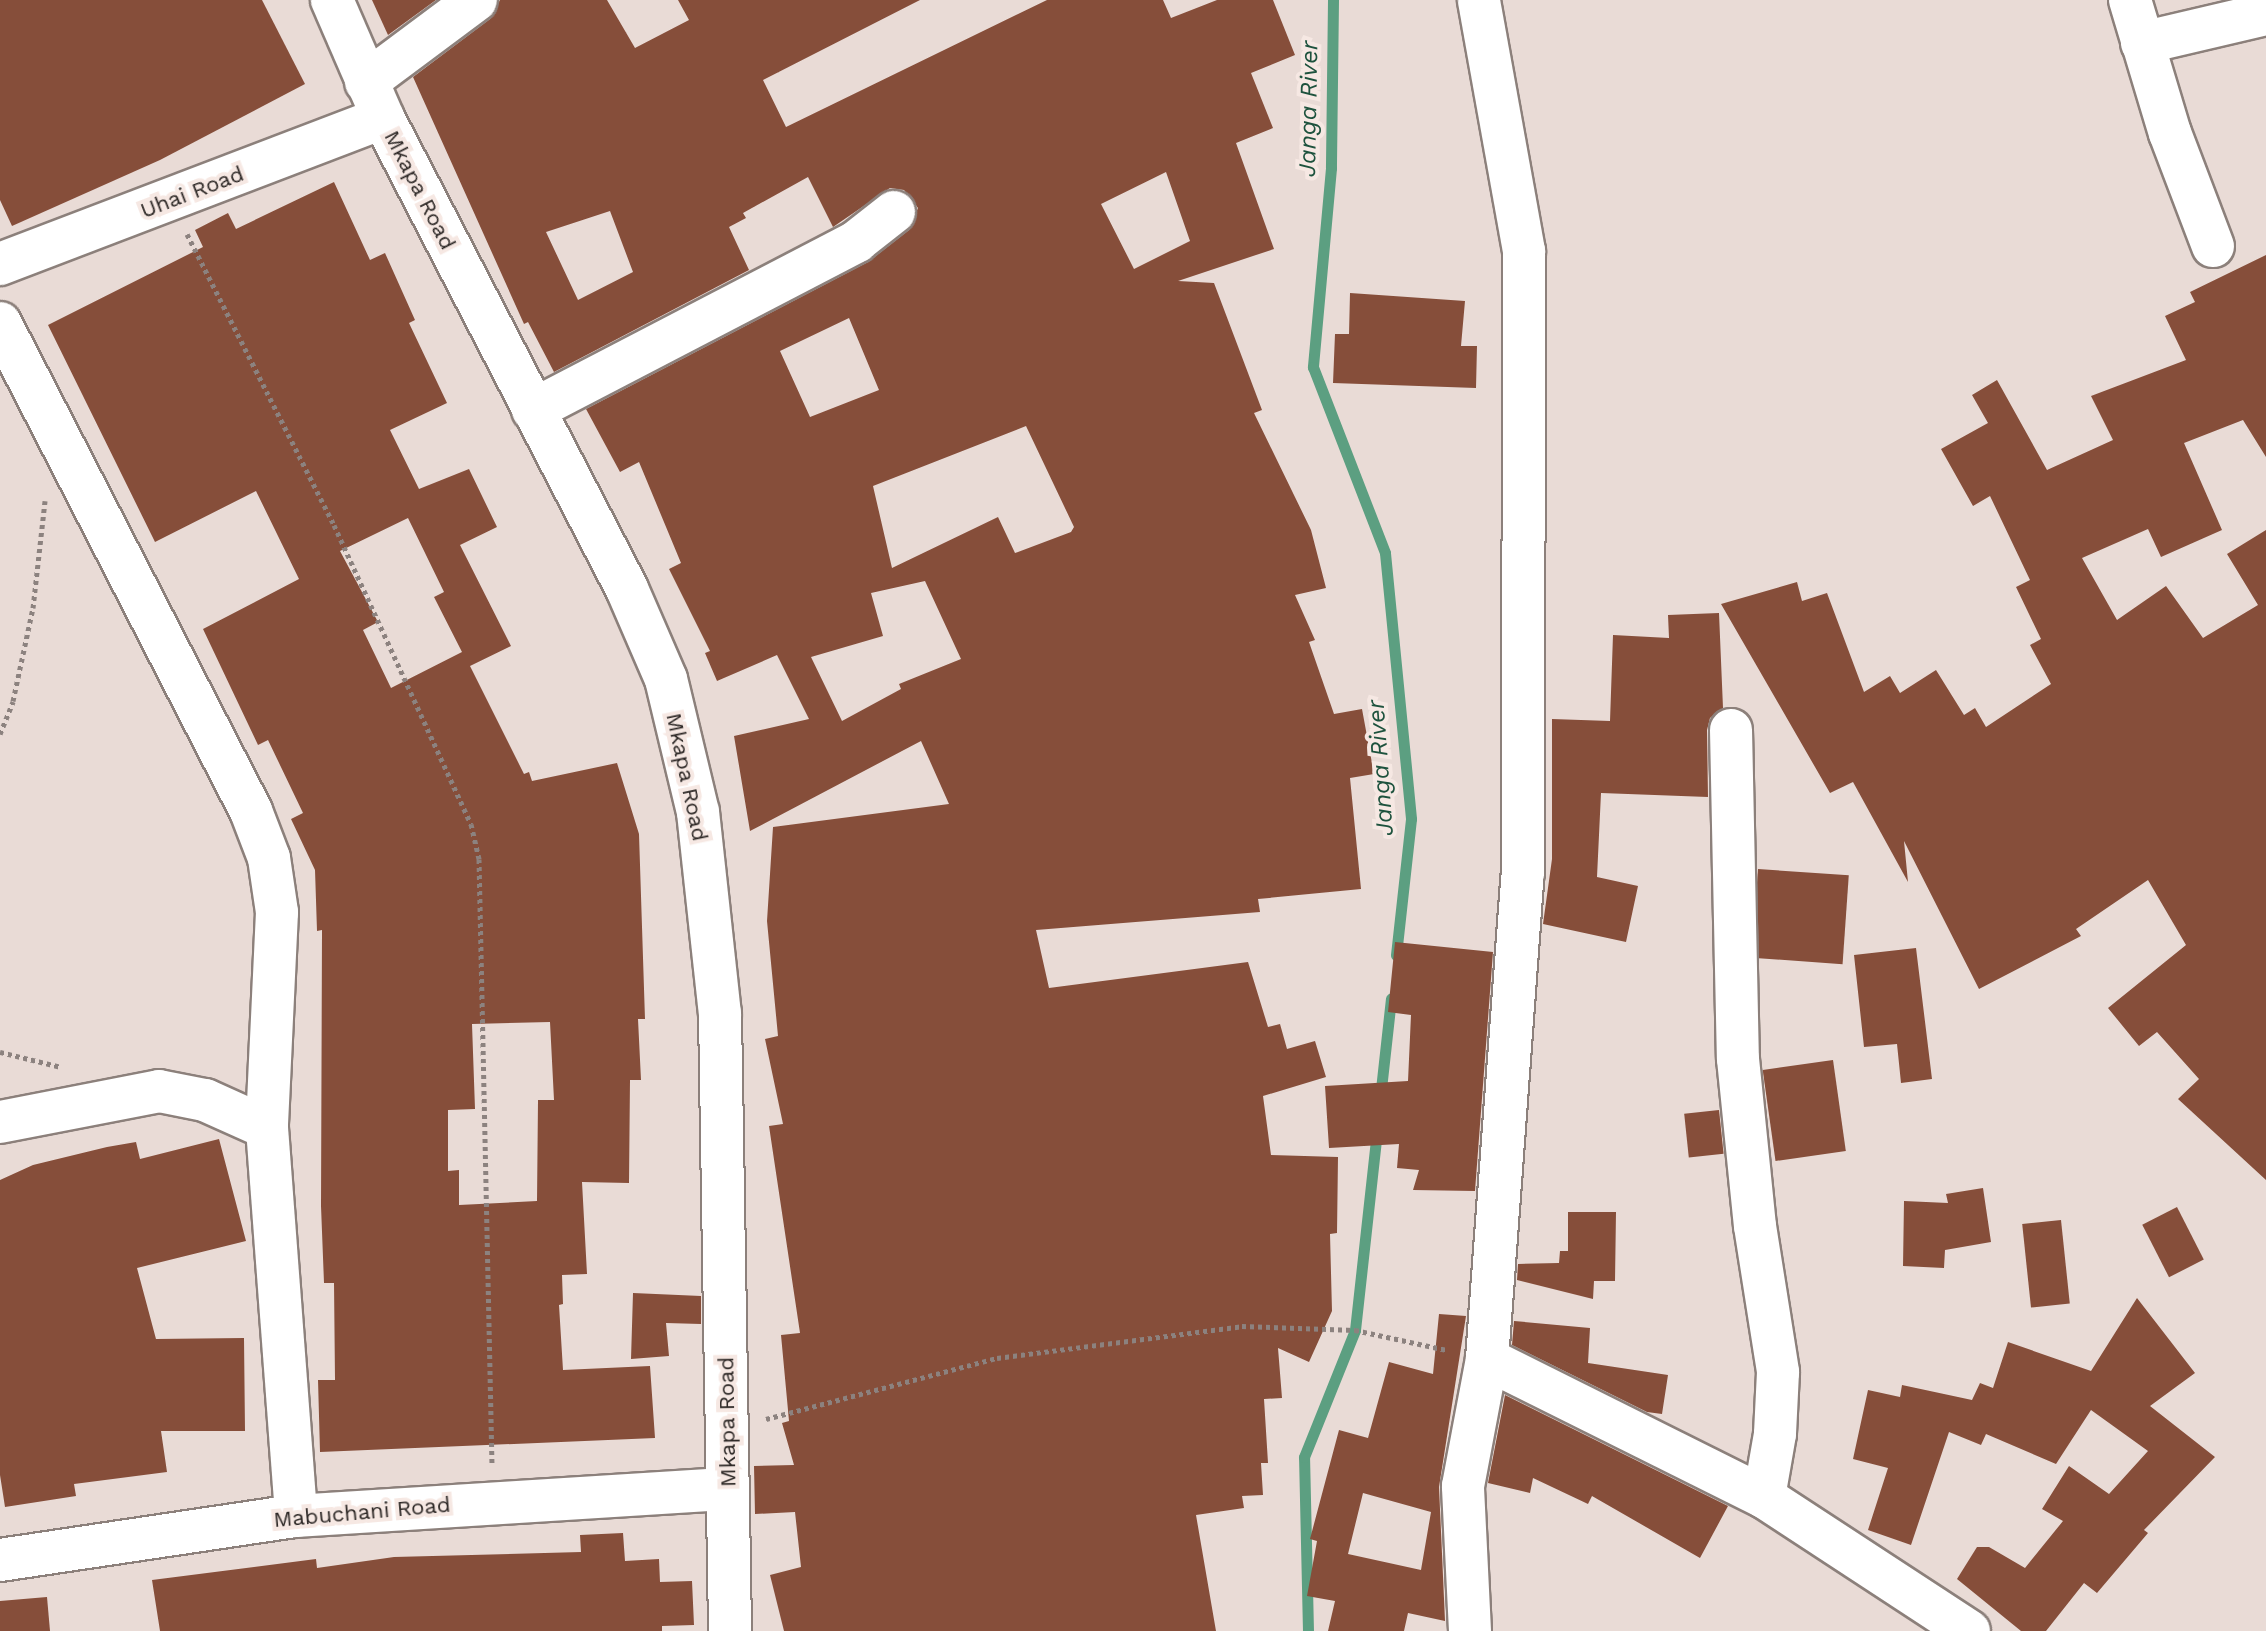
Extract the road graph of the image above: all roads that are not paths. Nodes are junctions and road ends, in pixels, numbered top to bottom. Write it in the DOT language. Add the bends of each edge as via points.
graph roads {
  1 [pos="332,0"];
  2 [pos="476,0"];
  3 [pos="1479,0"];
  4 [pos="2130,0"];
  5 [pos="2266,14"];
  6 [pos="2142,43"];
  7 [pos="374,100"];
  8 [pos="894,212"];
  9 [pos="2213,246"];
  10 [pos="0,264"];
  11 [pos="0,323"];
  12 [pos="533,410"];
  13 [pos="1731,730"];
  14 [pos="0,1122"];
  15 [pos="267,1128"];
  16 [pos="1487,1359"];
  17 [pos="727,1489"];
  18 [pos="1764,1497"];
  19 [pos="296,1516"];
  20 [pos="0,1560"];
  21 [pos="730,1631"];
  22 [pos="1470,1631"];
  23 [pos="1969,1631"];
  1 -- 7 [label="street, Mkapa Road"];
  2 -- 7 [label="street, Uhai Road"];
  3 -- 16 [label="street" via="1524,251 1525,331 1523,873"];
  4 -- 6 [label="street"];
  5 -- 6 [label="street"];
  6 -- 9 [label="street"];
  7 -- 10 [label="street, Uhai Road" via="170,201"];
  7 -- 12 [label="street, Mkapa Road"];
  8 -- 12 [label="street" via="857,241"];
  11 -- 15 [label="street" via="251,811 269,858 277,912"];
  12 -- 17 [label="street, Mkapa Road" via="627,589 666,679 698,812 720,1013"];
  13 -- 18 [label="street" via="1738,1059 1755,1226 1778,1372"];
  14 -- 15 [label="street" via="159,1091 205,1100"];
  15 -- 19 [label="street"];
  16 -- 18 [label="street"];
  16 -- 22 [label="street" via="1463,1486"];
  17 -- 19 [label="street, Mabuchani Road"];
  17 -- 21 [label="street, Mkapa Road"];
  18 -- 23 [label="street"];
  19 -- 20 [label="street, Mabuchani Road"];
}
